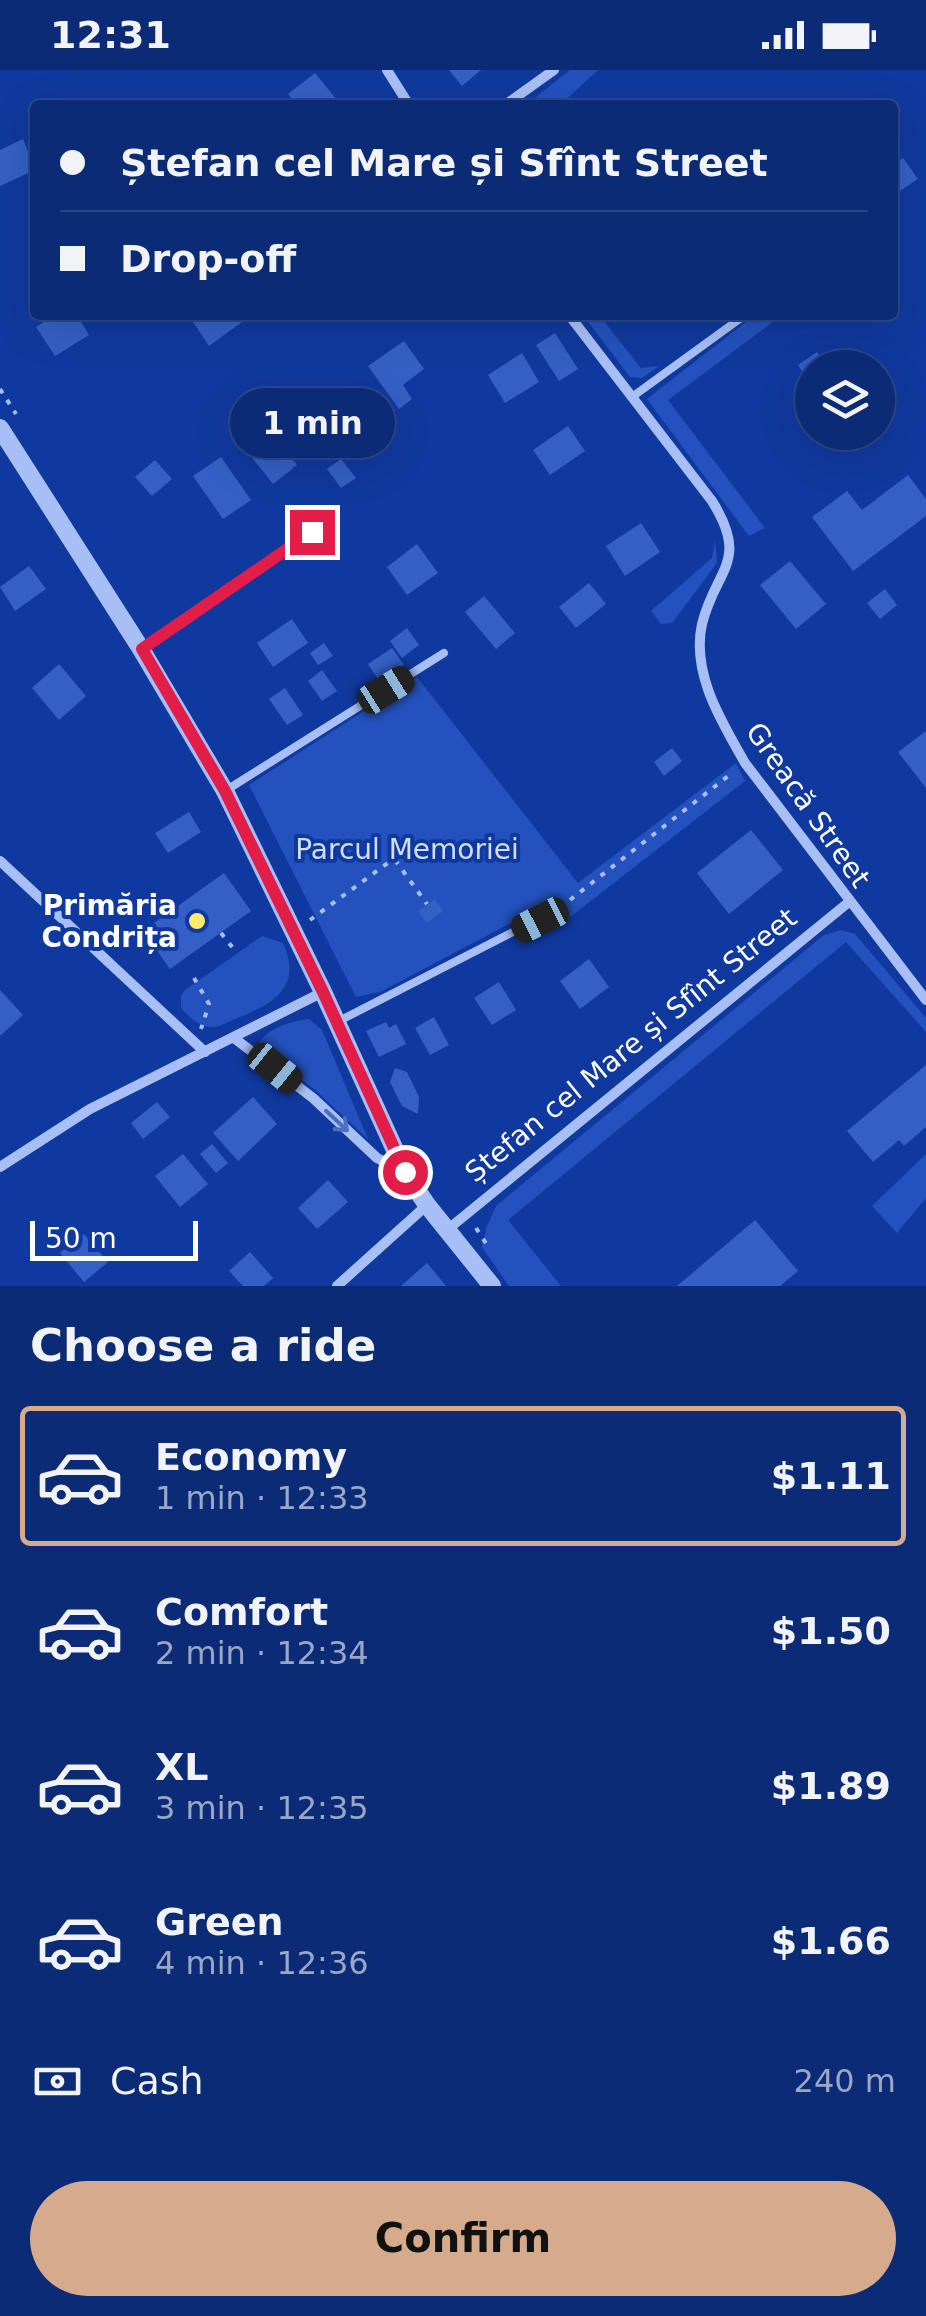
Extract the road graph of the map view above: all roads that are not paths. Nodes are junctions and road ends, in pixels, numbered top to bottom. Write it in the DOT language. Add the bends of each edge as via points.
graph roads {
  1 [pos="387,70"];
  2 [pos="554,70"];
  3 [pos="406,100"];
  4 [pos="512,100"];
  5 [pos="574,320"];
  6 [pos="737,320"];
  7 [pos="632,396"];
  8 [pos="0,428"];
  9 [pos="312,532"];
  10 [pos="142,649"];
  11 [pos="444,653"];
  12 [pos="225,791"];
  13 [pos="0,861"];
  14 [pos="849,902"];
  15 [pos="558,908"];
  16 [pos="323,992"];
  17 [pos="926,1000"];
  18 [pos="337,1022"];
  19 [pos="234,1038"];
  20 [pos="205,1052"];
  21 [pos="0,1168"];
  22 [pos="405,1172"];
  23 [pos="427,1205"];
  24 [pos="448,1230"];
  25 [pos="337,1286"];
  26 [pos="492,1286"];
  1 -- 3 [label="street"];
  2 -- 4 [label="street"];
  5 -- 7 [label="street, Greacă Street"];
  6 -- 7 [label="lane"];
  7 -- 14 [label="street, Greacă Street" via="728,526 731,548 702,625 709,694 745,763"];
  8 -- 10 [label="street"];
  9 -- 10 [label="lane"];
  10 -- 12 [label="street"];
  11 -- 12 [label="lane"];
  12 -- 16 [label="street"];
  13 -- 20 [label="street"];
  14 -- 17 [label="street, Greacă Street"];
  14 -- 24 [label="street, Ștefan cel Mare și Sfînt Street"];
  15 -- 18 [label="lane"];
  16 -- 18 [label="street"];
  16 -- 19 [label="street"];
  18 -- 22 [label="street"];
  19 -- 20 [label="street"];
  19 -- 22 [label="street, one-way" via="377,1158"];
  20 -- 21 [label="street" via="90,1109"];
  22 -- 23 [label="street"];
  23 -- 24 [label="street"];
  23 -- 25 [label="street"];
  24 -- 26 [label="street"];
}
